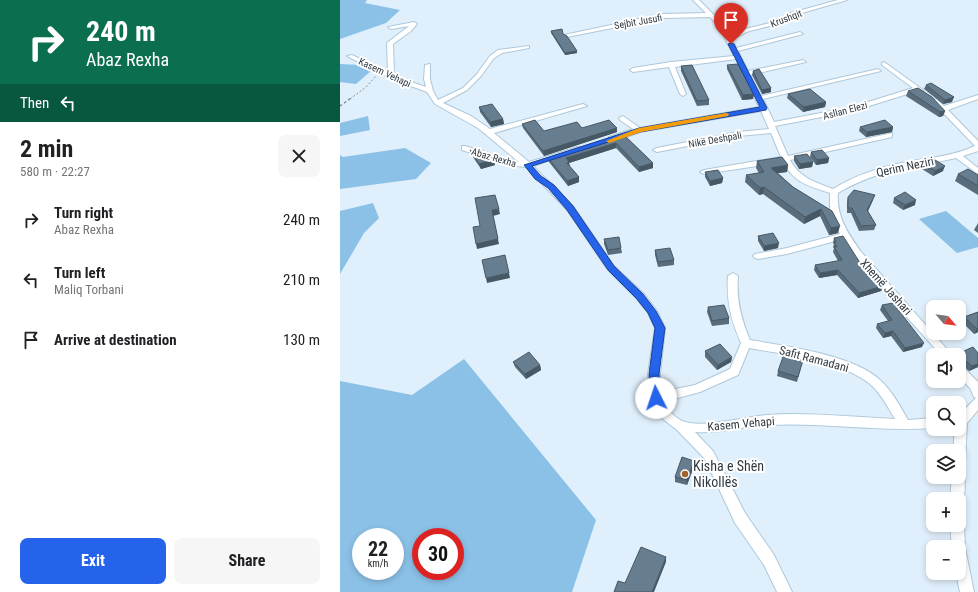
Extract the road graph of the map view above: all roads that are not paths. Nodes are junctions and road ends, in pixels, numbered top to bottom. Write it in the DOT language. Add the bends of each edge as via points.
graph roads {
  1 [pos="696,0"];
  2 [pos="844,0"];
  3 [pos="710,14"];
  4 [pos="391,27"];
  5 [pos="800,34"];
  6 [pos="567,35"];
  7 [pos="728,38"];
  8 [pos="527,47"];
  9 [pos="736,54"];
  10 [pos="350,56"];
  11 [pos="803,62"];
  12 [pos="671,64"];
  13 [pos="884,64"];
  14 [pos="428,65"];
  15 [pos="634,70"];
  16 [pos="878,71"];
  17 [pos="746,73"];
  18 [pos="394,78"];
  19 [pos="918,89"];
  20 [pos="430,91"];
  21 [pos="683,94"];
  22 [pos="978,96"];
  23 [pos="759,98"];
  24 [pos="437,103"];
  25 [pos="583,106"];
  26 [pos="764,108"];
  27 [pos="943,109"];
  28 [pos="623,118"];
  29 [pos="772,128"];
  30 [pos="639,130"];
  31 [pos="488,132"];
  32 [pos="889,135"];
  33 [pos="602,142"];
  34 [pos="978,146"];
  35 [pos="583,147"];
  36 [pos="465,148"];
  37 [pos="657,150"];
  38 [pos="958,156"];
  39 [pos="786,159"];
  40 [pos="528,165"];
  41 [pos="704,172"];
  42 [pos="978,172"];
  43 [pos="834,192"];
  44 [pos="846,234"];
  45 [pos="758,256"];
  46 [pos="733,276"];
  47 [pos="746,343"];
  48 [pos="941,348"];
  49 [pos="966,377"];
  50 [pos="978,394"];
  51 [pos="656,398"];
  52 [pos="978,402"];
  53 [pos="966,415"];
  54 [pos="926,424"];
  55 [pos="905,425"];
  56 [pos="681,426"];
  57 [pos="965,580"];
  58 [pos="785,592"];
  59 [pos="967,592"];
  1 -- 3 [label="street"];
  2 -- 7 [label="street, Krushqit" via="793,14 776,23"];
  3 -- 6 [label="street, Sejbit Jusufi" via="663,16"];
  3 -- 7 [label="street" via="723,27"];
  4 -- 18 [label="street" via="414,24 390,43 391,72"];
  5 -- 9 [label="street"];
  7 -- 9 [label="street"];
  8 -- 24 [label="street" via="500,51 465,89"];
  9 -- 12 [label="street"];
  9 -- 17 [label="street"];
  10 -- 18 [label="street, Kasem Vehapi"];
  11 -- 17 [label="street"];
  12 -- 15 [label="street"];
  12 -- 21 [label="street"];
  13 -- 19 [label="street"];
  14 -- 20 [label="street" via="427,79"];
  16 -- 23 [label="street"];
  17 -- 23 [label="street"];
  18 -- 20 [label="street, Kasem Vehapi"];
  19 -- 27 [label="street"];
  19 -- 29 [label="street, Asllan Elezi" via="852,109"];
  20 -- 24 [label="street"];
  22 -- 27 [label="street"];
  23 -- 26 [label="street"];
  24 -- 31 [label="street" via="468,118"];
  25 -- 31 [label="street"];
  26 -- 29 [label="street"];
  26 -- 30 [label="street"];
  27 -- 34 [label="street"];
  28 -- 30 [label="street"];
  29 -- 37 [label="street, Nikë Deshpali"];
  29 -- 39 [label="street"];
  30 -- 33 [label="street"];
  31 -- 40 [label="street"];
  32 -- 39 [label="street"];
  34 -- 38 [label="street, Qerim Neziri"];
  35 -- 40 [label="street, Abaz Rexha"];
  36 -- 40 [label="street, Abaz Rexha" via="512,163"];
  38 -- 42 [label="street"];
  38 -- 43 [label="street, Qerim Neziri" via="894,167 856,179"];
  39 -- 41 [label="street"];
  39 -- 43 [label="street" via="792,171 804,181"];
  40 -- 51 [label="street" via="570,208 611,268 652,311 660,328 654,374"];
  43 -- 44 [label="street, Xhemë Jashari" via="836,218"];
  44 -- 45 [label="street" via="787,251"];
  44 -- 48 [label="street, Xhemë Jashari" via="856,254"];
  46 -- 47 [label="street" via="732,299"];
  47 -- 51 [label="street" via="734,372 713,383 678,395"];
  47 -- 55 [label="street, Safit Ramadani" via="840,364 863,374 875,382"];
  49 -- 50 [label="street"];
  51 -- 56 [label="street" via="662,412"];
  52 -- 53 [label="street"];
  54 -- 55 [label="street, Kasem Vehapi"];
  55 -- 56 [label="street, Kasem Vehapi" via="767,420 706,428"];
  56 -- 58 [label="street" via="710,455 740,518 769,560"];
  57 -- 59 [label="street"];
}
